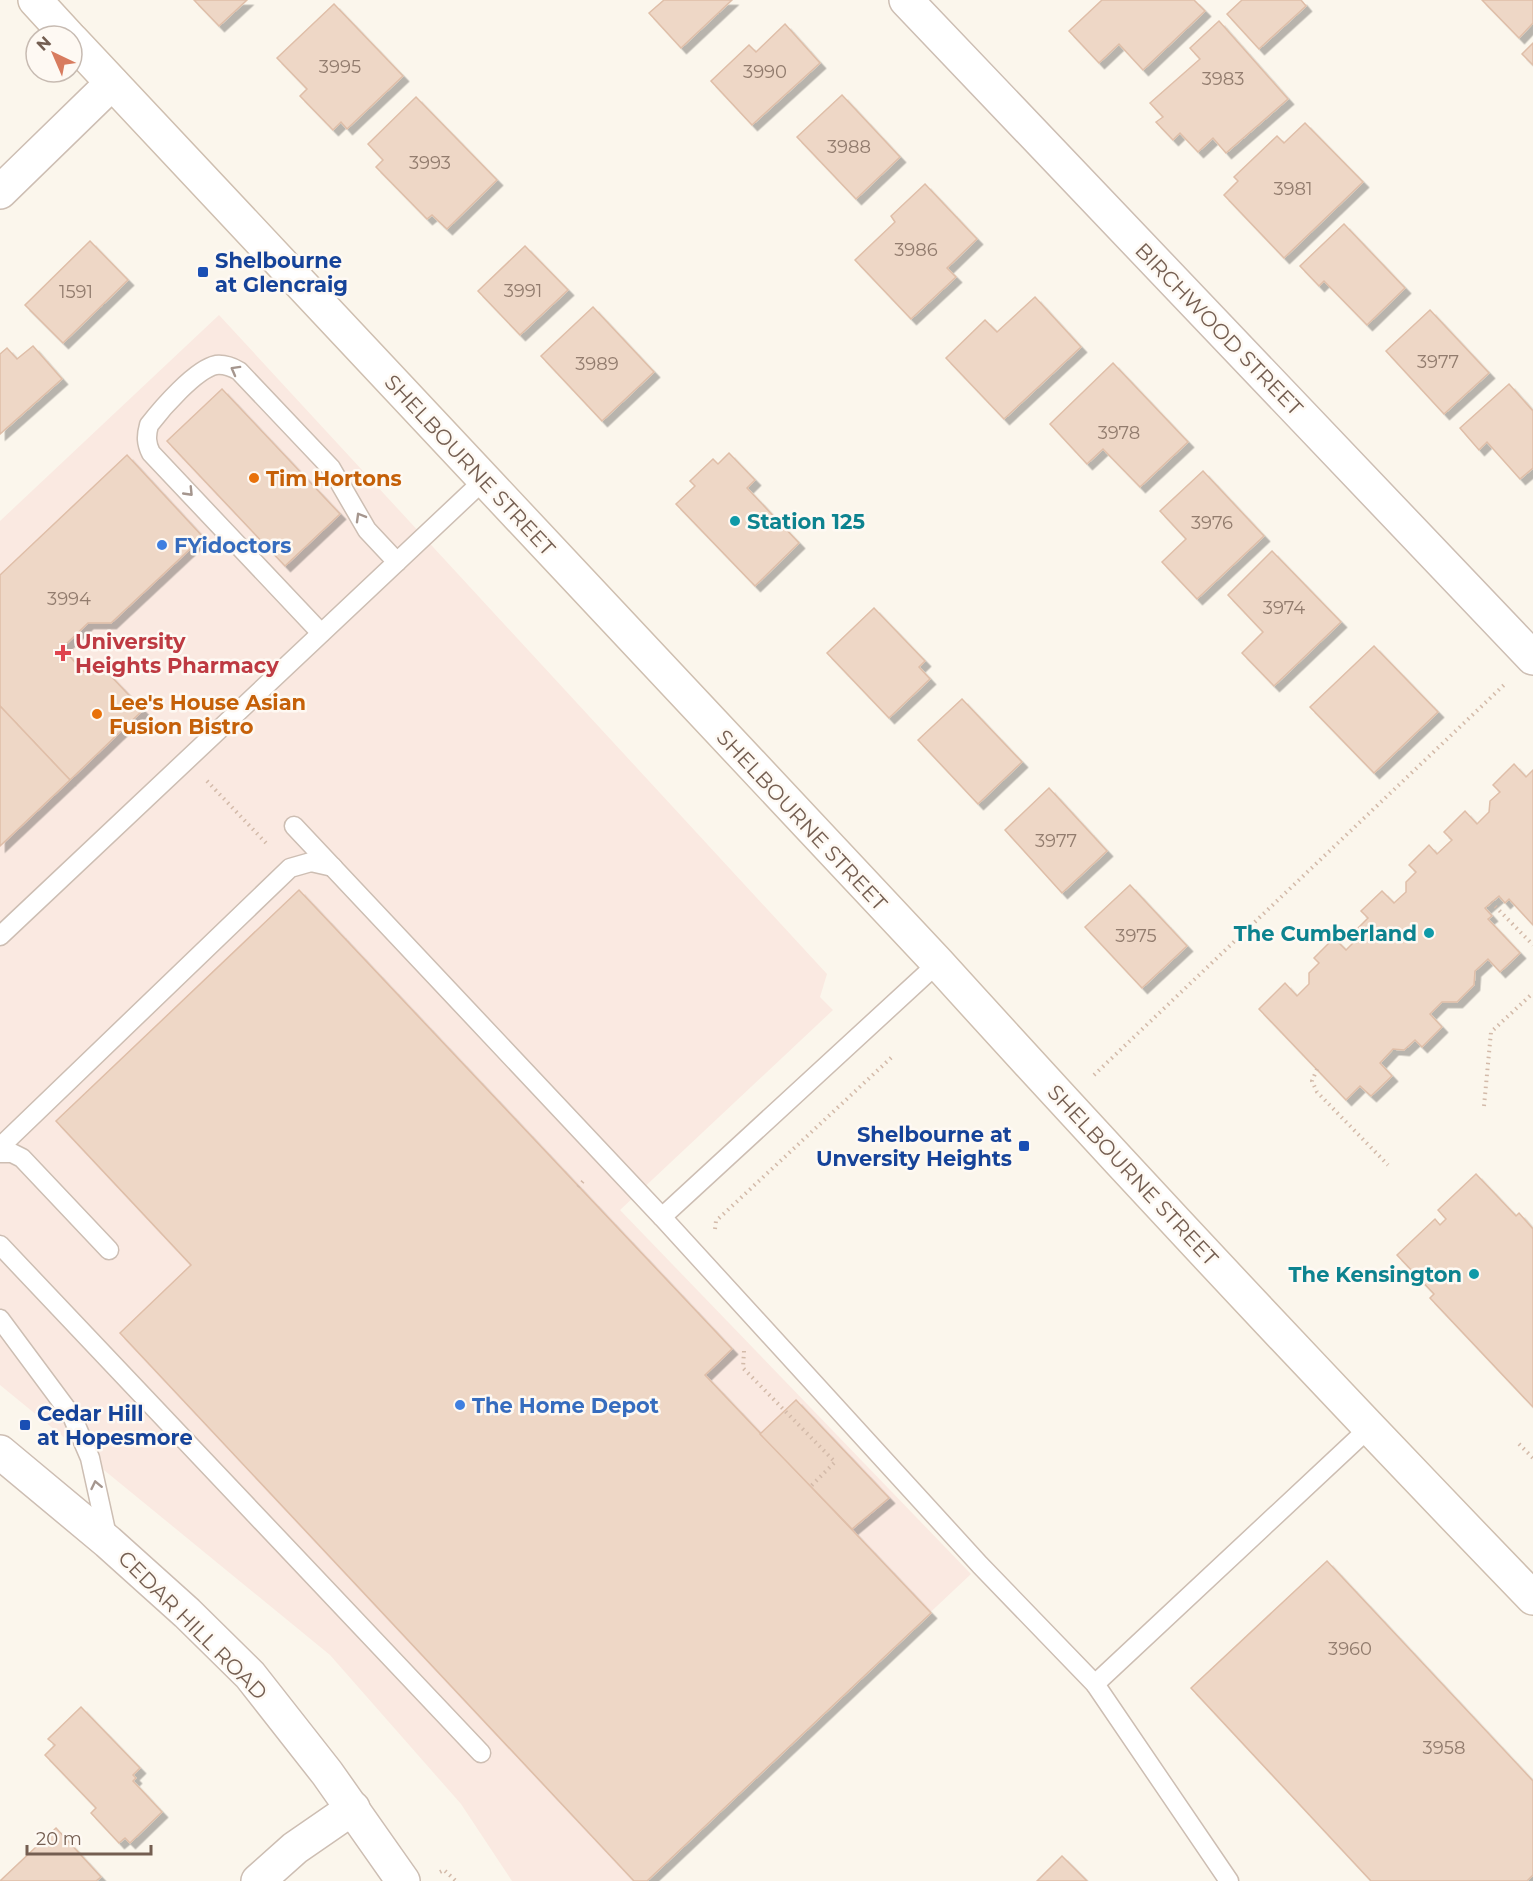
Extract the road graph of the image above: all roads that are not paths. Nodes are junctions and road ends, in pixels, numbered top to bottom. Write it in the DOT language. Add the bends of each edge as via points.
graph roads {
  1 [pos="35,0"];
  2 [pos="906,0"];
  3 [pos="57,24"];
  4 [pos="84,53"];
  5 [pos="112,83"];
  6 [pos="0,192"];
  7 [pos="484,480"];
  8 [pos="397,562"];
  9 [pos="321,633"];
  10 [pos="1533,658"];
  11 [pos="294,826"];
  12 [pos="333,867"];
  13 [pos="0,936"];
  14 [pos="938,963"];
  15 [pos="0,1147"];
  16 [pos="0,1153"];
  17 [pos="662,1217"];
  18 [pos="0,1245"];
  19 [pos="109,1250"];
  20 [pos="0,1319"];
  21 [pos="1369,1428"];
  22 [pos="0,1452"];
  23 [pos="108,1542"];
  24 [pos="1533,1598"];
  25 [pos="1095,1684"];
  26 [pos="481,1753"];
  27 [pos="353,1808"];
  28 [pos="258,1881"];
  29 [pos="403,1881"];
  30 [pos="1229,1881"];
  1 -- 3 [label="main road"];
  2 -- 10 [label="main road, BIRCHWOOD STREET"];
  4 -- 5 [label="main road, SHELBOURNE STREET"];
  5 -- 6 [label="main road"];
  5 -- 7 [label="main road, SHELBOURNE STREET"];
  7 -- 8 [label="lane"];
  7 -- 14 [label="main road, SHELBOURNE STREET"];
  8 -- 9 [label="lane"];
  8 -- 9 [label="lane, one-way" via="367,530 331,468 239,371 218,365 197,375 149,425 146,435 151,453"];
  9 -- 13 [label="lane"];
  11 -- 12 [label="lane"];
  12 -- 15 [label="lane" via="311,862 290,868"];
  12 -- 17 [label="lane"];
  14 -- 17 [label="lane"];
  14 -- 21 [label="main road, SHELBOURNE STREET"];
  16 -- 19 [label="lane" via="22,1158"];
  17 -- 25 [label="lane" via="980,1565"];
  18 -- 26 [label="lane"];
  23 -- 20 [label="lane, one-way" via="90,1458 72,1416"];
  21 -- 24 [label="main road, SHELBOURNE STREET"];
  21 -- 25 [label="lane"];
  22 -- 23 [label="main road, CEDAR HILL ROAD"];
  23 -- 27 [label="main road, CEDAR HILL ROAD" via="250,1675"];
  25 -- 30 [label="lane"];
  27 -- 28 [label="main road" via="295,1848"];
  27 -- 29 [label="main road, CEDAR HILL ROAD"];
}
